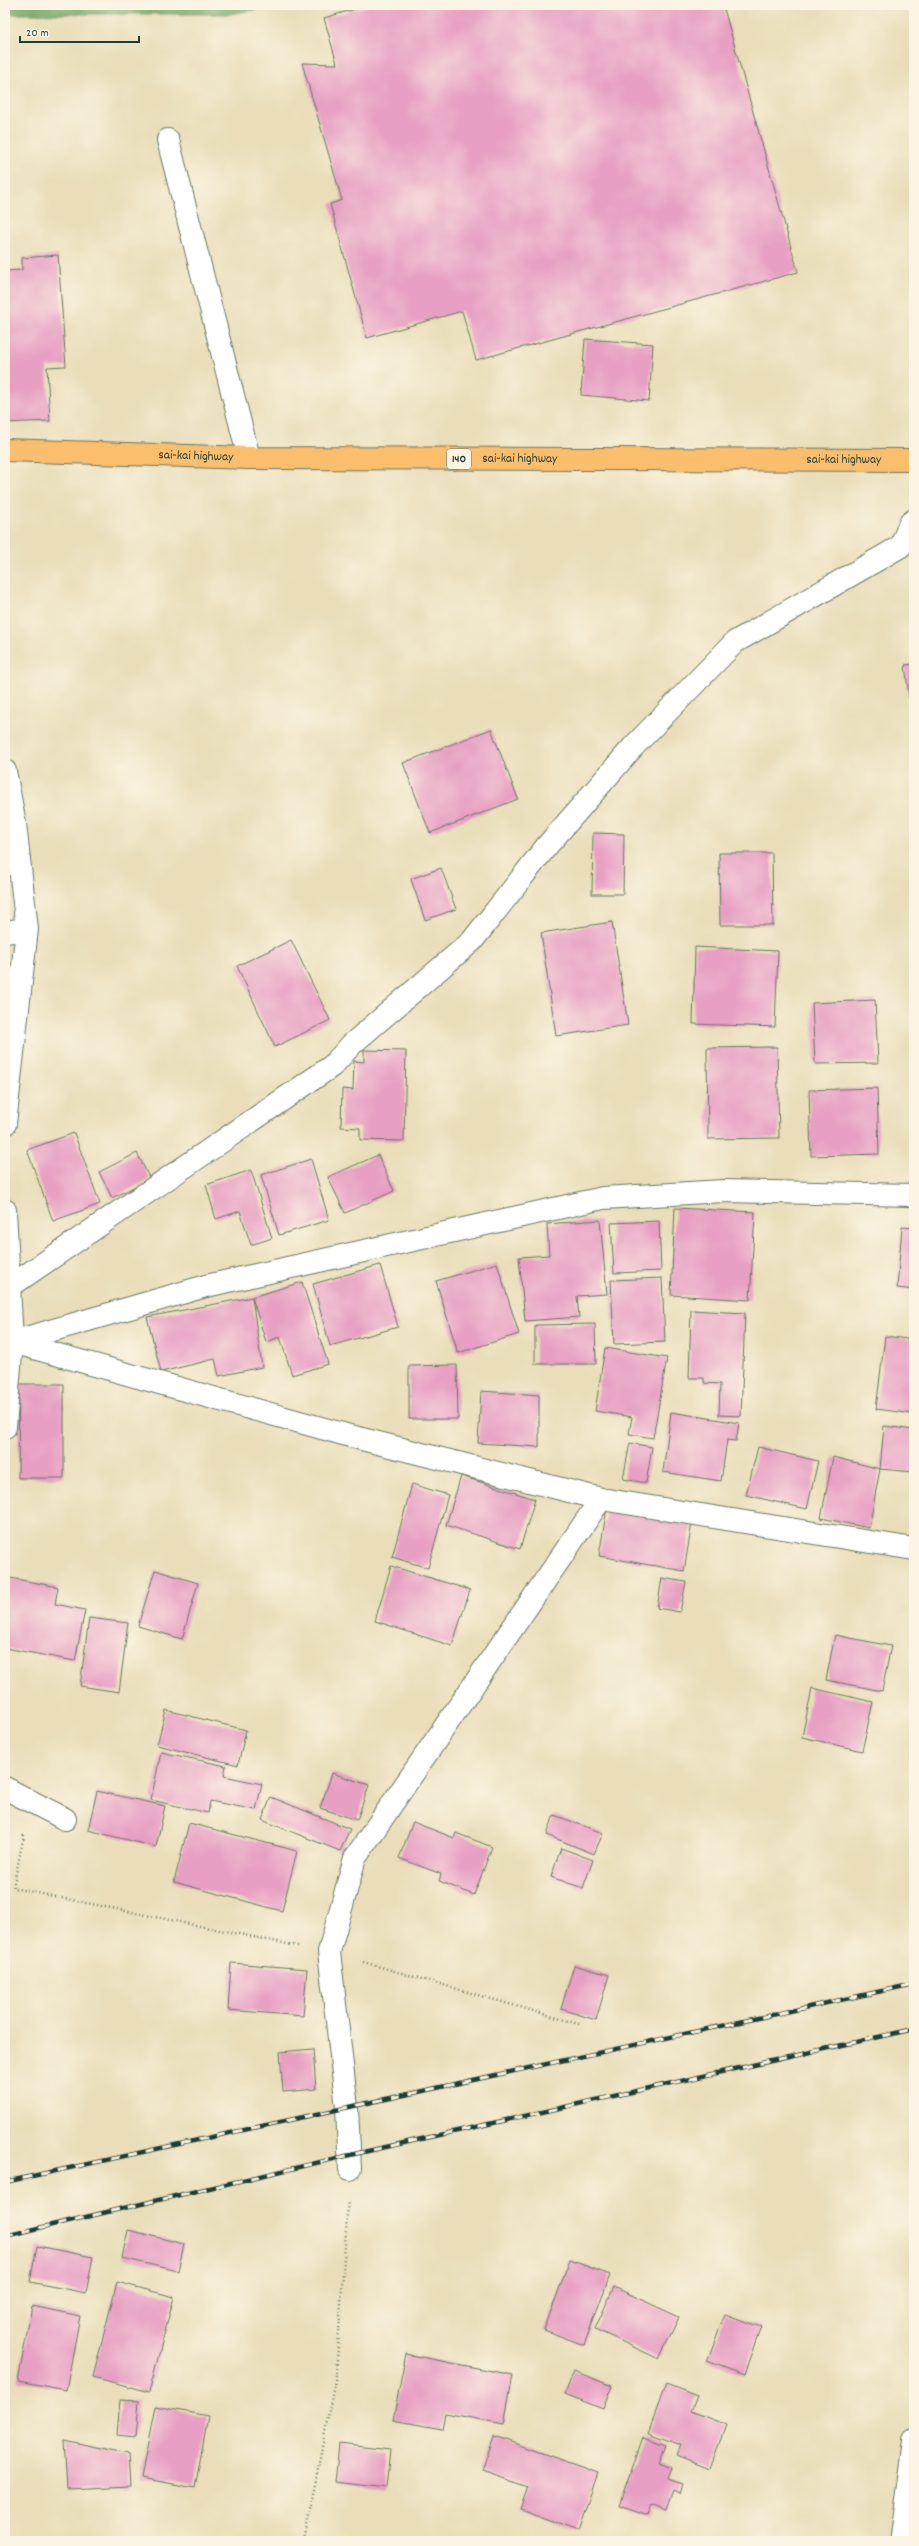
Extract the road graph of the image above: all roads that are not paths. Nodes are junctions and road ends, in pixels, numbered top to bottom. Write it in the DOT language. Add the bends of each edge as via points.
graph roads {
  1 [pos="168,140"];
  2 [pos="5,450"];
  3 [pos="249,458"];
  4 [pos="914,460"];
  5 [pos="914,520"];
  6 [pos="5,771"];
  7 [pos="27,929"];
  8 [pos="5,932"];
  9 [pos="5,1124"];
  10 [pos="914,1195"];
  11 [pos="5,1210"];
  12 [pos="9,1287"];
  13 [pos="9,1343"];
  14 [pos="5,1427"];
  15 [pos="600,1499"];
  16 [pos="914,1549"];
  17 [pos="5,1788"];
  18 [pos="65,1819"];
  19 [pos="350,2169"];
  20 [pos="914,2442"];
  21 [pos="900,2541"];
  1 -- 3 [label="street"];
  2 -- 3 [label="highway, sai-kai highway / 140"];
  3 -- 4 [label="highway, sai-kai highway / 140"];
  5 -- 12 [label="street" via="901,546 735,642 633,747 546,847 472,941 352,1044 332,1066"];
  6 -- 7 [label="street" via="15,824"];
  7 -- 8 [label="street"];
  7 -- 9 [label="street"];
  10 -- 13 [label="street" via="723,1191 603,1198 206,1286"];
  11 -- 12 [label="street"];
  12 -- 13 [label="street"];
  13 -- 14 [label="street"];
  13 -- 15 [label="street" via="350,1436"];
  15 -- 16 [label="street"];
  15 -- 19 [label="street" via="355,1858 329,1952 347,2108"];
  17 -- 18 [label="street"];
  20 -- 21 [label="street"];
}
